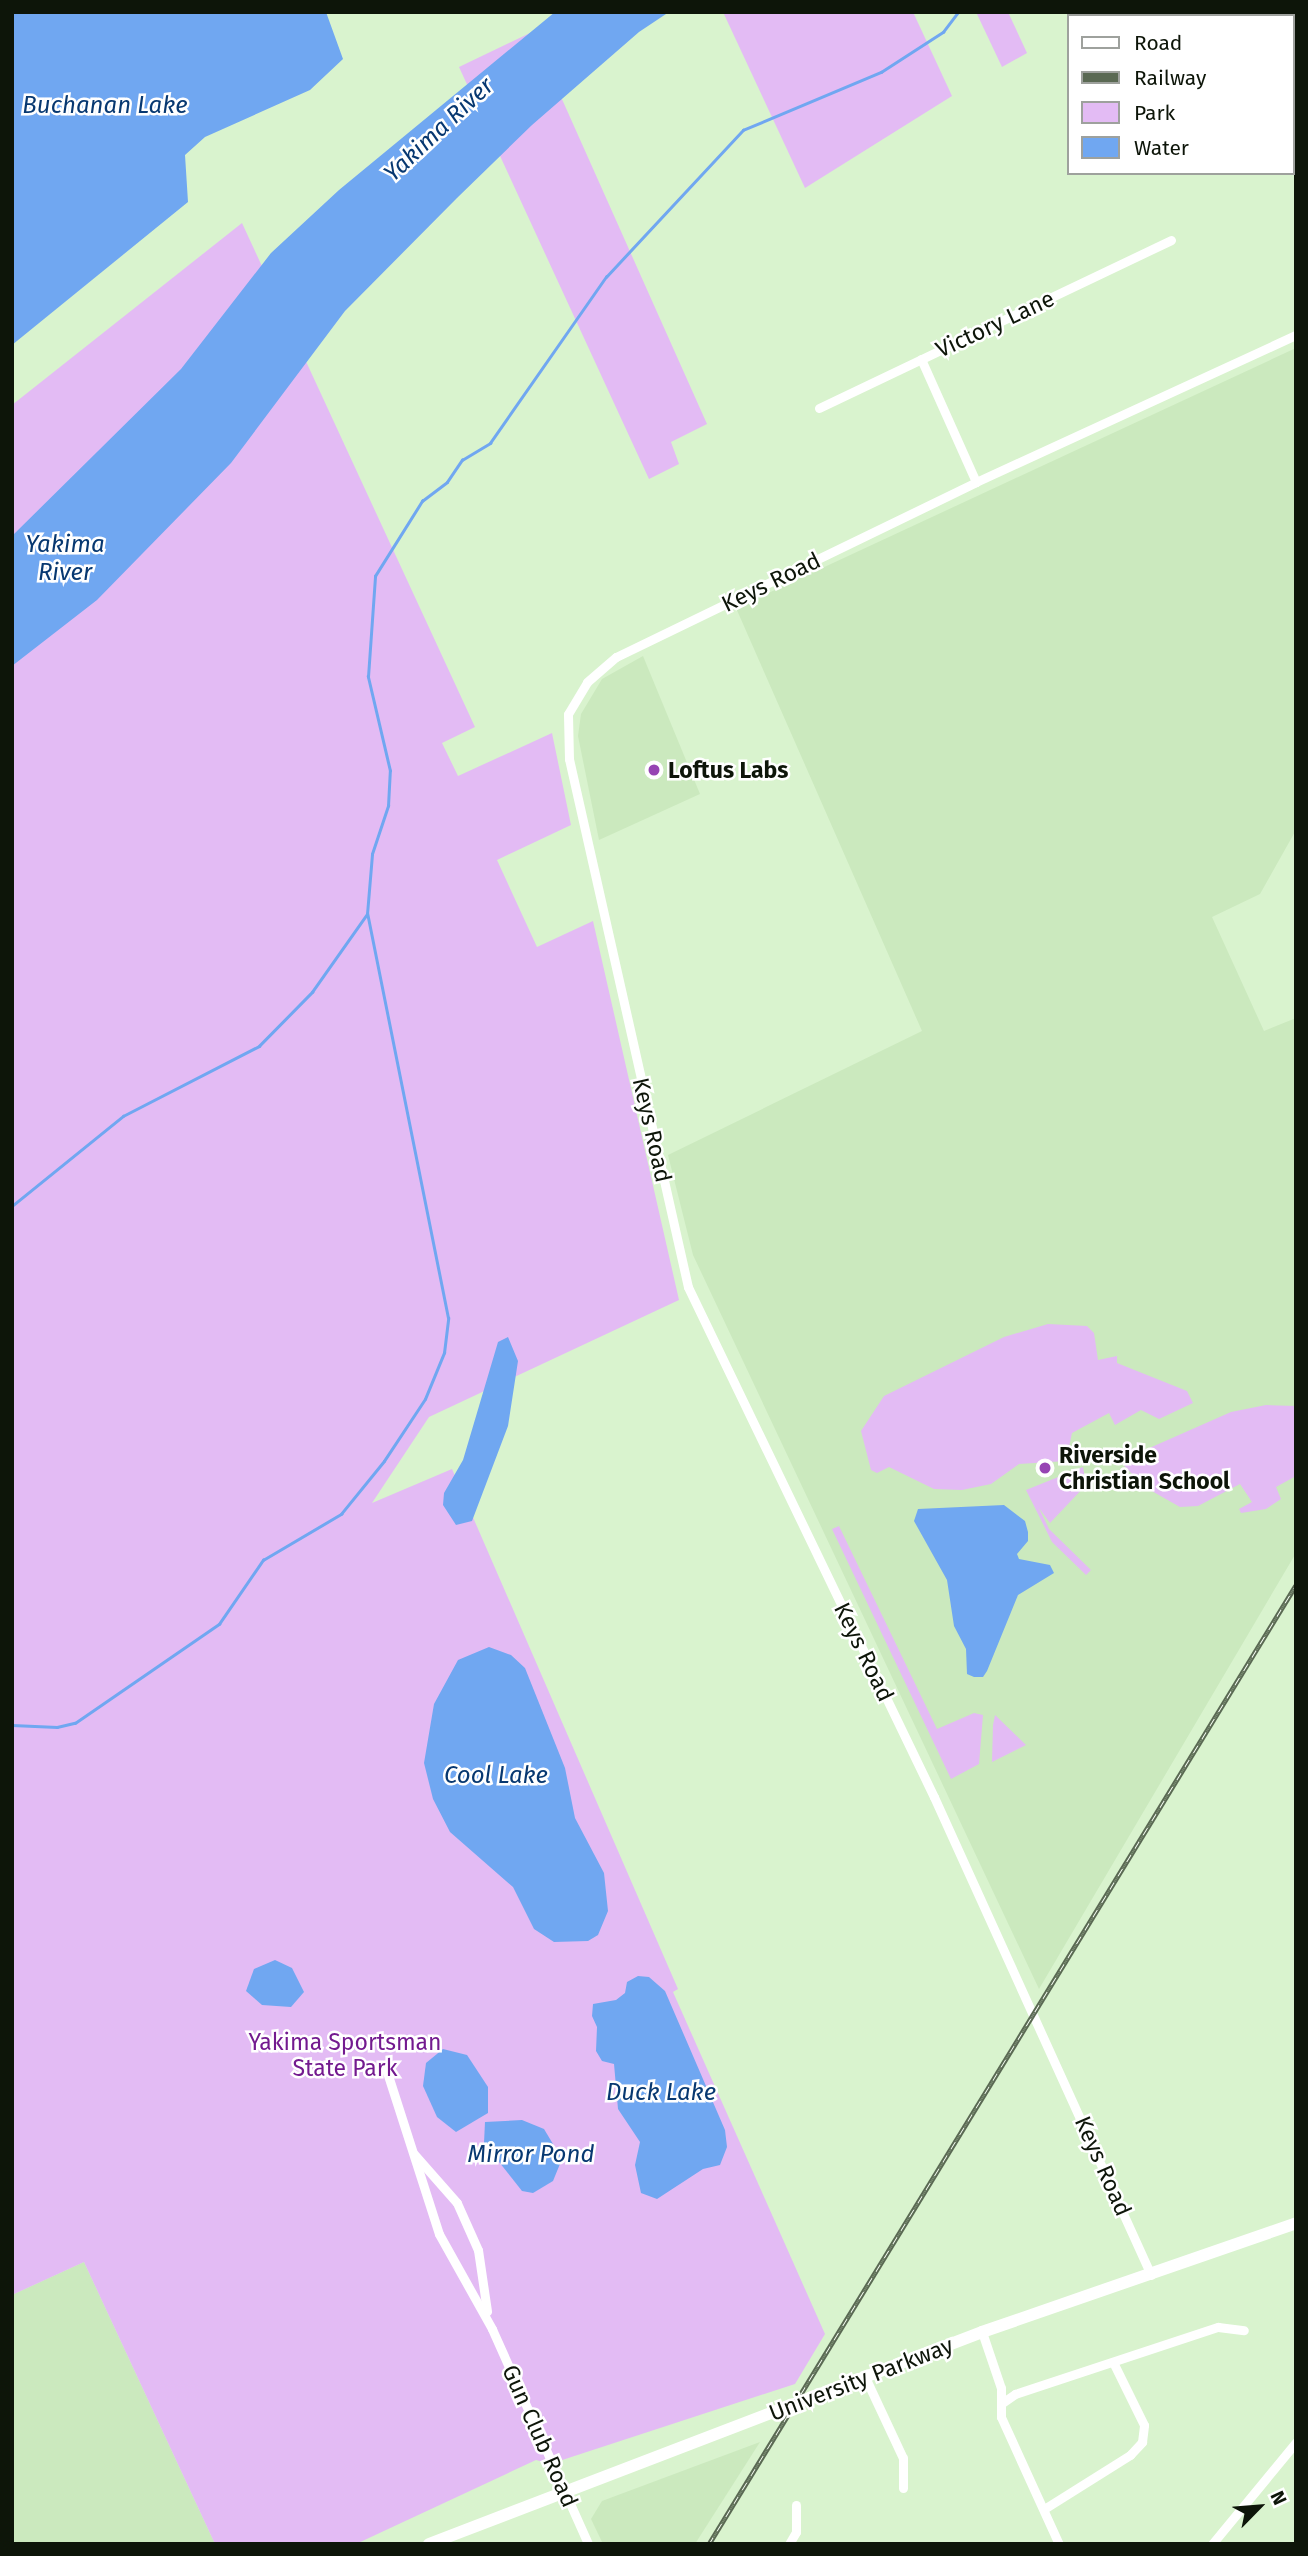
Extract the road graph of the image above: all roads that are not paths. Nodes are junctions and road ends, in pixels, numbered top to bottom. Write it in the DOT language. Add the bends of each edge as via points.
graph roads {
  1 [pos="1171,240"];
  2 [pos="1296,335"];
  3 [pos="921,359"];
  4 [pos="820,408"];
  5 [pos="976,482"];
  6 [pos="386,2069"];
  7 [pos="414,2154"];
  8 [pos="1296,2223"];
  9 [pos="1151,2274"];
  10 [pos="492,2329"];
  11 [pos="1244,2330"];
  12 [pos="982,2332"];
  13 [pos="1113,2362"];
  14 [pos="865,2377"];
  15 [pos="1002,2403"];
  16 [pos="1296,2442"];
  17 [pos="902,2488"];
  18 [pos="565,2491"];
  19 [pos="796,2505"];
  20 [pos="1044,2509"];
  21 [pos="429,2544"];
  22 [pos="588,2544"];
  23 [pos="789,2544"];
  24 [pos="1059,2544"];
  25 [pos="1212,2544"];
  1 -- 3 [label="street, Victory Lane"];
  2 -- 5 [label="street, Keys Road"];
  3 -- 4 [label="street, Victory Lane"];
  3 -- 5 [label="street"];
  5 -- 9 [label="street, Keys Road" via="617,657 587,682 568,714 569,759 688,1287 934,1797"];
  6 -- 7 [label="street, Gun Club Road"];
  7 -- 10 [label="street, Gun Club Road" via="439,2234"];
  7 -- 10 [label="street, Gun Club Road" via="457,2203 478,2250 482,2294"];
  8 -- 9 [label="main road, University Parkway"];
  9 -- 12 [label="main road, University Parkway"];
  10 -- 18 [label="street, Gun Club Road"];
  11 -- 13 [label="street" via="1218,2327"];
  12 -- 14 [label="main road, University Parkway"];
  12 -- 15 [label="street"];
  13 -- 15 [label="street"];
  13 -- 20 [label="street" via="1144,2425 1142,2442 1130,2455"];
  14 -- 17 [label="street" via="903,2458"];
  14 -- 18 [label="main road, University Parkway"];
  15 -- 20 [label="street" via="1001,2417"];
  16 -- 25 [label="street"];
  18 -- 21 [label="main road, University Parkway"];
  18 -- 22 [label="street, Gun Club Road"];
  19 -- 23 [label="street" via="796,2532"];
  20 -- 24 [label="street"];
}
